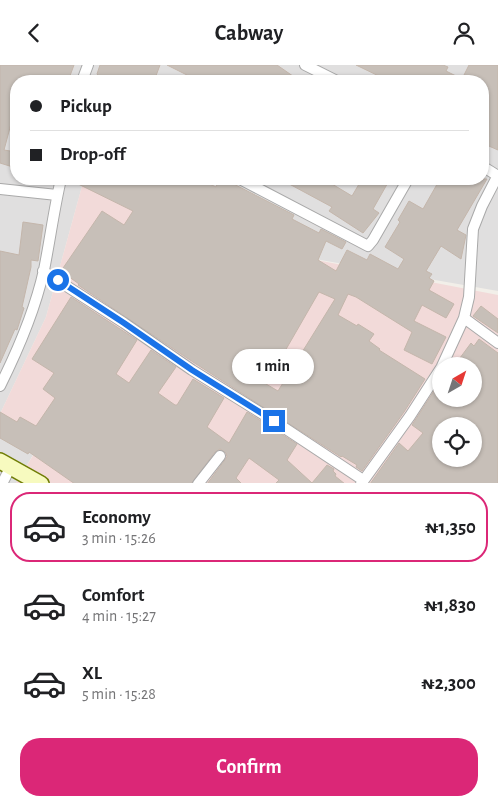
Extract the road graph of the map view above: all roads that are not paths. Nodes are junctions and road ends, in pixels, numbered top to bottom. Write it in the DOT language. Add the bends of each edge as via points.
graph roads {
  1 [pos="305,65"];
  2 [pos="318,68"];
  3 [pos="498,175"];
  4 [pos="60,185"];
  5 [pos="251,185"];
  6 [pos="405,185"];
  7 [pos="0,189"];
  8 [pos="57,195"];
  9 [pos="43,271"];
  10 [pos="464,318"];
  11 [pos="498,343"];
  12 [pos="446,357"];
  13 [pos="432,382"];
  14 [pos="0,386"];
  15 [pos="220,455"];
  16 [pos="6,463"];
  17 [pos="362,482"];
  18 [pos="2,483"];
  19 [pos="41,483"];
  20 [pos="198,483"];
  1 -- 2 [label="street"];
  3 -- 10 [label="street" via="473,229 469,297"];
  4 -- 8 [label="street"];
  5 -- 6 [label="street" via="368,246"];
  7 -- 8 [label="street"];
  8 -- 9 [label="street"];
  9 -- 14 [label="street" via="28,321"];
  9 -- 17 [label="street"];
  10 -- 11 [label="street"];
  10 -- 12 [label="street"];
  13 -- 17 [label="street"];
  15 -- 20 [label="street"];
  16 -- 18 [label="street"];
  16 -- 19 [label="main road"];
}
